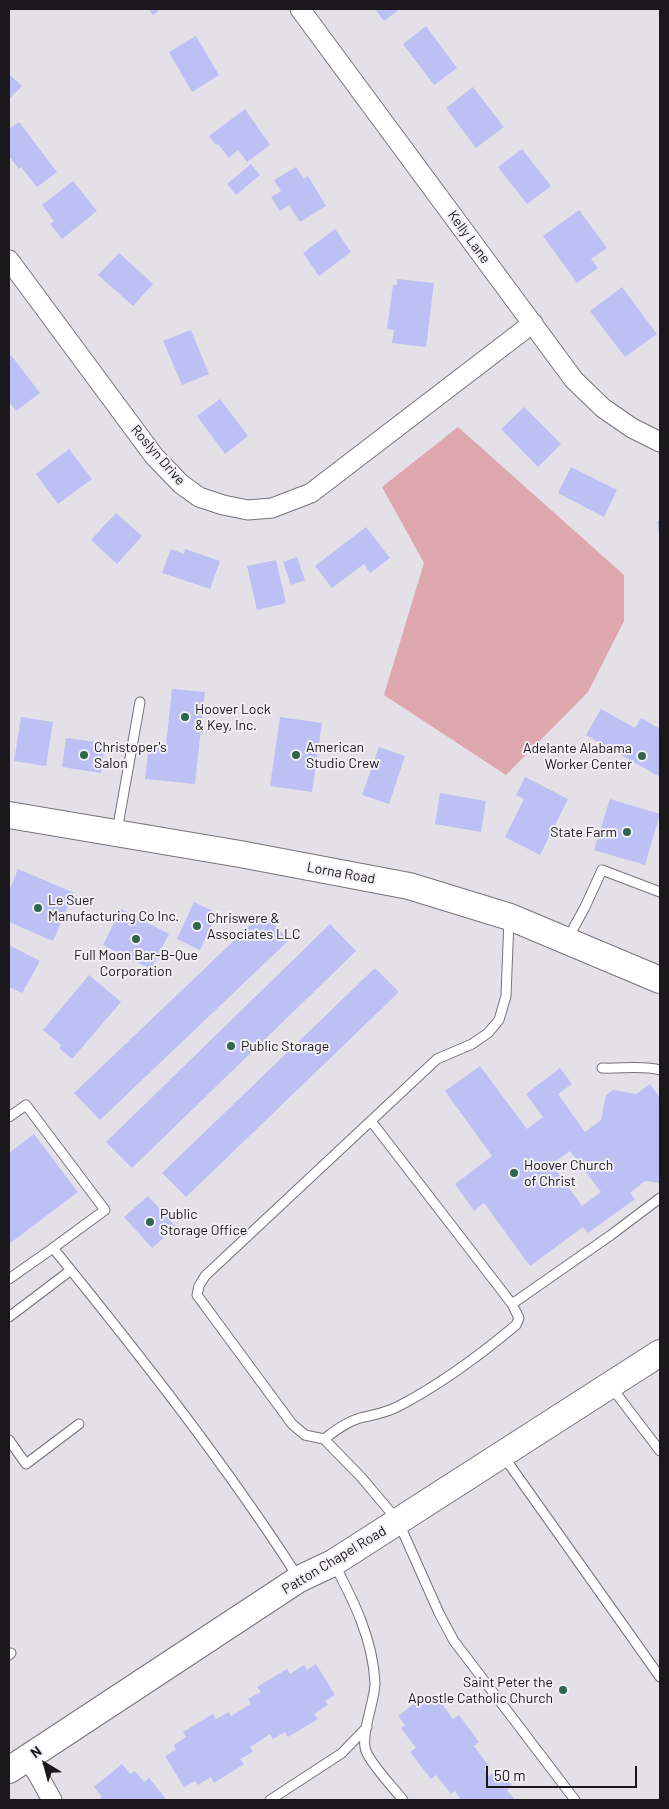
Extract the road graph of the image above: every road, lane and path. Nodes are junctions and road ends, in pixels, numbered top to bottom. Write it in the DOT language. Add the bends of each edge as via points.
graph roads {
  1 [pos="300,9"];
  2 [pos="9,260"];
  3 [pos="16,284"];
  4 [pos="533,323"];
  5 [pos="660,442"];
  6 [pos="140,702"];
  7 [pos="12,820"];
  8 [pos="116,834"];
  9 [pos="660,892"];
  10 [pos="510,917"];
  11 [pos="566,941"];
  12 [pos="659,977"];
  13 [pos="602,1068"];
  14 [pos="660,1070"];
  15 [pos="9,1117"];
  16 [pos="371,1121"];
  17 [pos="660,1198"];
  18 [pos="54,1248"];
  19 [pos="71,1270"];
  20 [pos="9,1279"];
  21 [pos="512,1304"];
  22 [pos="9,1317"];
  23 [pos="660,1353"];
  24 [pos="610,1385"];
  25 [pos="79,1424"];
  26 [pos="324,1439"];
  27 [pos="9,1440"];
  28 [pos="660,1451"];
  29 [pos="502,1454"];
  30 [pos="398,1521"];
  31 [pos="334,1563"];
  32 [pos="299,1579"];
  33 [pos="660,1678"];
  34 [pos="368,1726"];
  35 [pos="18,1765"];
  36 [pos="52,1800"];
  37 [pos="270,1800"];
  38 [pos="403,1800"];
  39 [pos="575,1800"];
  1 -- 4 [label="street, Kelly Lane"];
  2 -- 3 [label="street, Roslyn Drive"];
  3 -- 4 [label="street, Roslyn Drive" via="154,456 181,484 199,497 248,510 272,508 311,493"];
  4 -- 5 [label="street, Kelly Lane" via="574,380 603,408"];
  6 -- 8 [label="lane"];
  7 -- 8 [label="main road, Lorna Road"];
  8 -- 10 [label="main road, Lorna Road" via="409,886"];
  9 -- 11 [label="lane" via="602,870"];
  10 -- 11 [label="main road, Lorna Road"];
  10 -- 16 [label="lane" via="506,996 500,1020 472,1044 437,1059"];
  11 -- 12 [label="main road, Lorna Road"];
  13 -- 14 [label="lane" via="650,1067"];
  15 -- 18 [label="lane" via="26,1104 105,1210"];
  16 -- 21 [label="lane"];
  16 -- 26 [label="lane" via="205,1276 197,1295 292,1424 305,1435"];
  17 -- 21 [label="lane"];
  18 -- 19 [label="lane"];
  18 -- 20 [label="lane"];
  19 -- 22 [label="lane"];
  19 -- 32 [label="lane" via="258,1515"];
  21 -- 26 [label="lane" via="519,1318 516,1325 475,1359 408,1402 387,1412 358,1419"];
  23 -- 24 [label="main road, Patton Chapel Road"];
  24 -- 28 [label="lane"];
  24 -- 29 [label="main road, Patton Chapel Road"];
  25 -- 27 [label="lane" via="26,1464"];
  26 -- 30 [label="lane"];
  29 -- 30 [label="main road, Patton Chapel Road"];
  29 -- 33 [label="lane"];
  30 -- 31 [label="main road, Patton Chapel Road"];
  30 -- 39 [label="lane" via="454,1641"];
  31 -- 32 [label="main road, Patton Chapel Road"];
  31 -- 34 [label="lane" via="362,1620 370,1649 375,1685"];
  32 -- 35 [label="main road, Patton Chapel Road"];
  34 -- 37 [label="lane" via="342,1754"];
  34 -- 38 [label="lane" via="366,1749"];
  35 -- 36 [label="street" via="37,1772"];
}
